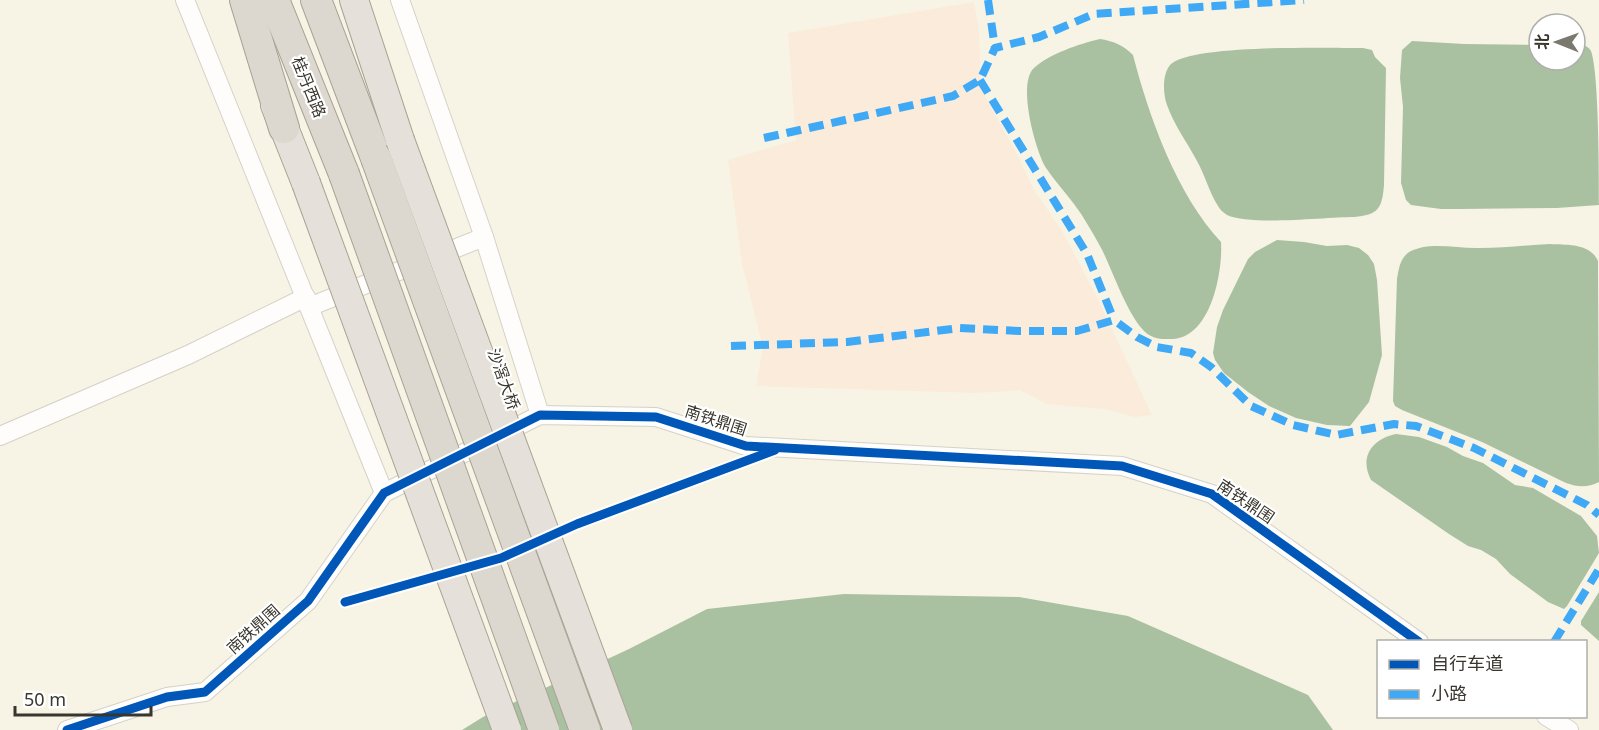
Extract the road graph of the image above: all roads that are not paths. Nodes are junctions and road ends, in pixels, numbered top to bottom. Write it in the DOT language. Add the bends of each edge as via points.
graph roads {
  1 [pos="185,0"];
  2 [pos="232,0"];
  3 [pos="245,0"];
  4 [pos="274,0"];
  5 [pos="316,0"];
  6 [pos="354,0"];
  7 [pos="400,0"];
  8 [pos="284,128"];
  9 [pos="484,237"];
  10 [pos="307,302"];
  11 [pos="540,415"];
  12 [pos="0,436"];
  13 [pos="384,493"];
  14 [pos="1416,640"];
  15 [pos="1548,718"];
  16 [pos="67,730"];
  17 [pos="507,730"];
  18 [pos="544,730"];
  19 [pos="585,730"];
  20 [pos="618,730"];
  21 [pos="1569,730"];
  1 -- 10 [label="street"];
  2 -- 8 [label="main road"];
  3 -- 8 [label="highway"];
  4 -- 18 [label="highway, 桂丹西路, bridge" via="344,174"];
  5 -- 19 [label="highway, bridge"];
  6 -- 20 [label="main road, 沙滘大桥, bridge" via="400,140"];
  7 -- 9 [label="street"];
  8 -- 17 [label="main road, bridge"];
  9 -- 10 [label="street"];
  9 -- 11 [label="street"];
  10 -- 12 [label="street"];
  10 -- 13 [label="street"];
  11 -- 13 [label="street, 南铁鼎围"];
  11 -- 14 [label="street, 南铁鼎围" via="656,417 746,446 1122,466 1212,494"];
  13 -- 16 [label="street, 南铁鼎围" via="308,601 205,692 167,697"];
  15 -- 21 [label="street"];
}
